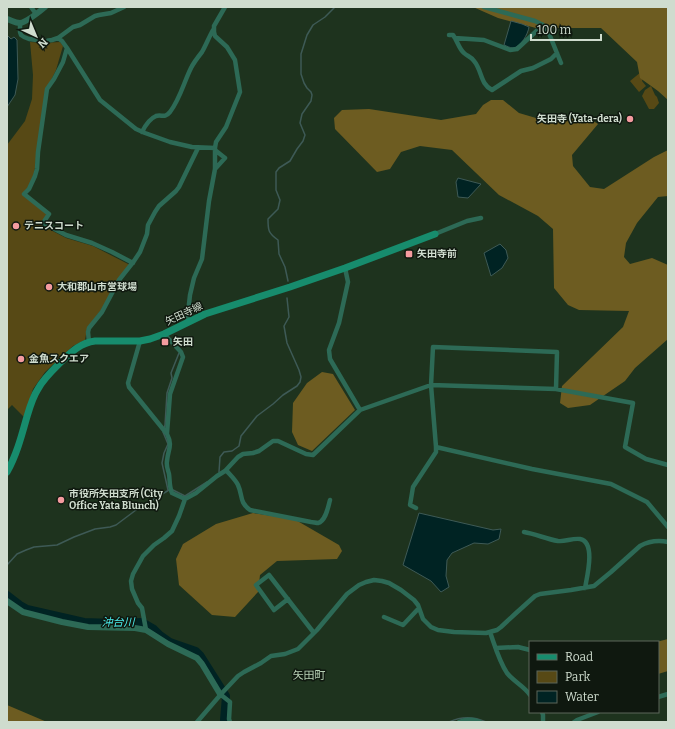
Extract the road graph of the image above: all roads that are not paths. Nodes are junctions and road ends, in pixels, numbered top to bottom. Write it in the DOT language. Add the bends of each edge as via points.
graph roads {
  1 [pos="31,7"];
  2 [pos="45,7"];
  3 [pos="124,7"];
  4 [pos="225,7"];
  5 [pos="484,7"];
  6 [pos="36,14"];
  7 [pos="7,18"];
  8 [pos="20,23"];
  9 [pos="543,25"];
  10 [pos="213,30"];
  11 [pos="449,35"];
  12 [pos="58,38"];
  13 [pos="455,38"];
  14 [pos="67,48"];
  15 [pos="557,53"];
  16 [pos="561,63"];
  17 [pos="142,132"];
  18 [pos="198,148"];
  19 [pos="215,149"];
  20 [pos="215,169"];
  21 [pos="481,218"];
  22 [pos="435,234"];
  23 [pos="133,263"];
  24 [pos="345,268"];
  25 [pos="187,322"];
  26 [pos="164,334"];
  27 [pos="140,341"];
  28 [pos="89,342"];
  29 [pos="431,386"];
  30 [pos="556,388"];
  31 [pos="360,410"];
  32 [pos="165,431"];
  33 [pos="436,447"];
  34 [pos="668,465"];
  35 [pos="226,470"];
  36 [pos="7,472"];
  37 [pos="185,499"];
  38 [pos="330,500"];
  39 [pos="416,508"];
  40 [pos="668,527"];
  41 [pos="524,532"];
  42 [pos="668,542"];
  43 [pos="585,588"];
  44 [pos="288,599"];
  45 [pos="7,602"];
  46 [pos="419,608"];
  47 [pos="384,617"];
  48 [pos="146,630"];
  49 [pos="490,632"];
  50 [pos="314,633"];
  51 [pos="496,648"];
  52 [pos="529,650"];
  53 [pos="529,694"];
  54 [pos="224,695"];
  55 [pos="595,713"];
  56 [pos="197,722"];
  57 [pos="230,722"];
  58 [pos="459,722"];
  59 [pos="480,722"];
  60 [pos="574,722"];
  1 -- 6 [label="street"];
  2 -- 6 [label="street"];
  3 -- 12 [label="street" via="95,16"];
  4 -- 10 [label="street"];
  5 -- 9 [label="street"];
  6 -- 8 [label="street"];
  7 -- 8 [label="street"];
  8 -- 12 [label="street" via="20,32 24,37 45,41"];
  9 -- 13 [label="street" via="517,49 510,50 484,40"];
  9 -- 15 [label="street"];
  10 -- 17 [label="street" via="170,111 166,116 158,116 149,121"];
  10 -- 19 [label="street" via="235,60 240,92"];
  11 -- 13 [label="street"];
  12 -- 14 [label="street"];
  13 -- 15 [label="street" via="464,53 475,61 485,84 492,90 521,71 551,59"];
  14 -- 17 [label="street" via="100,100"];
  14 -- 23 [label="street" via="63,62 47,89 37,169 24,194 49,214 43,223"];
  15 -- 16 [label="street"];
  17 -- 18 [label="street"];
  18 -- 19 [label="street"];
  18 -- 23 [label="street" via="179,187 159,206 148,225 146,238"];
  19 -- 20 [label="street"];
  19 -- 20 [label="street" via="225,158"];
  20 -- 25 [label="street" via="202,258 188,304"];
  21 -- 22 [label="street"];
  22 -- 24 [label="main road, 矢田寺線"];
  23 -- 28 [label="street" via="119,280 102,312 89,328"];
  24 -- 25 [label="main road, 矢田寺線"];
  24 -- 31 [label="street" via="348,282 339,323 328,350 330,359"];
  25 -- 26 [label="main road, 矢田寺線"];
  26 -- 27 [label="main road, 矢田寺線"];
  26 -- 32 [label="street" via="183,357 170,394"];
  27 -- 28 [label="main road, 矢田寺線"];
  27 -- 32 [label="street" via="129,387"];
  28 -- 36 [label="main road, 矢田寺線" via="70,353 40,385 18,449"];
  29 -- 30 [label="street"];
  29 -- 30 [label="street" via="433,347 557,352"];
  29 -- 31 [label="street"];
  29 -- 33 [label="street"];
  30 -- 34 [label="street" via="633,403 625,447 646,459"];
  31 -- 35 [label="street" via="313,455 273,441 259,451 238,457"];
  32 -- 37 [label="street" via="171,441 166,463 170,476 170,490"];
  33 -- 39 [label="street" via="436,452 413,487 410,505"];
  33 -- 40 [label="street" via="611,484 647,502"];
  35 -- 37 [label="street"];
  35 -- 38 [label="street" via="235,479 244,506 250,510 318,522 324,518"];
  37 -- 48 [label="street" via="172,531 143,556 133,574 132,589 142,608"];
  41 -- 43 [label="street" via="558,541 575,539 585,542 590,553"];
  42 -- 43 [label="street" via="655,541 640,546 598,583"];
  43 -- 49 [label="street" via="535,596 501,627"];
  44 -- 44 [label="street" via="269,575 256,585 274,610"];
  44 -- 50 [label="street"];
  45 -- 48 [label="street" via="23,612 62,622 88,627"];
  46 -- 47 [label="street" via="403,625"];
  46 -- 49 [label="street" via="427,624 438,630"];
  46 -- 50 [label="street" via="414,600 389,583 374,580 359,585 347,594"];
  48 -- 54 [label="street" via="197,658"];
  49 -- 51 [label="street"];
  50 -- 54 [label="street" via="298,649 271,656 244,672"];
  51 -- 52 [label="street" via="518,647"];
  51 -- 53 [label="street" via="507,673"];
  54 -- 56 [label="street"];
  54 -- 57 [label="street" via="231,705"];
  55 -- 60 [label="street"];
  58 -- 59 [label="street"];
}
